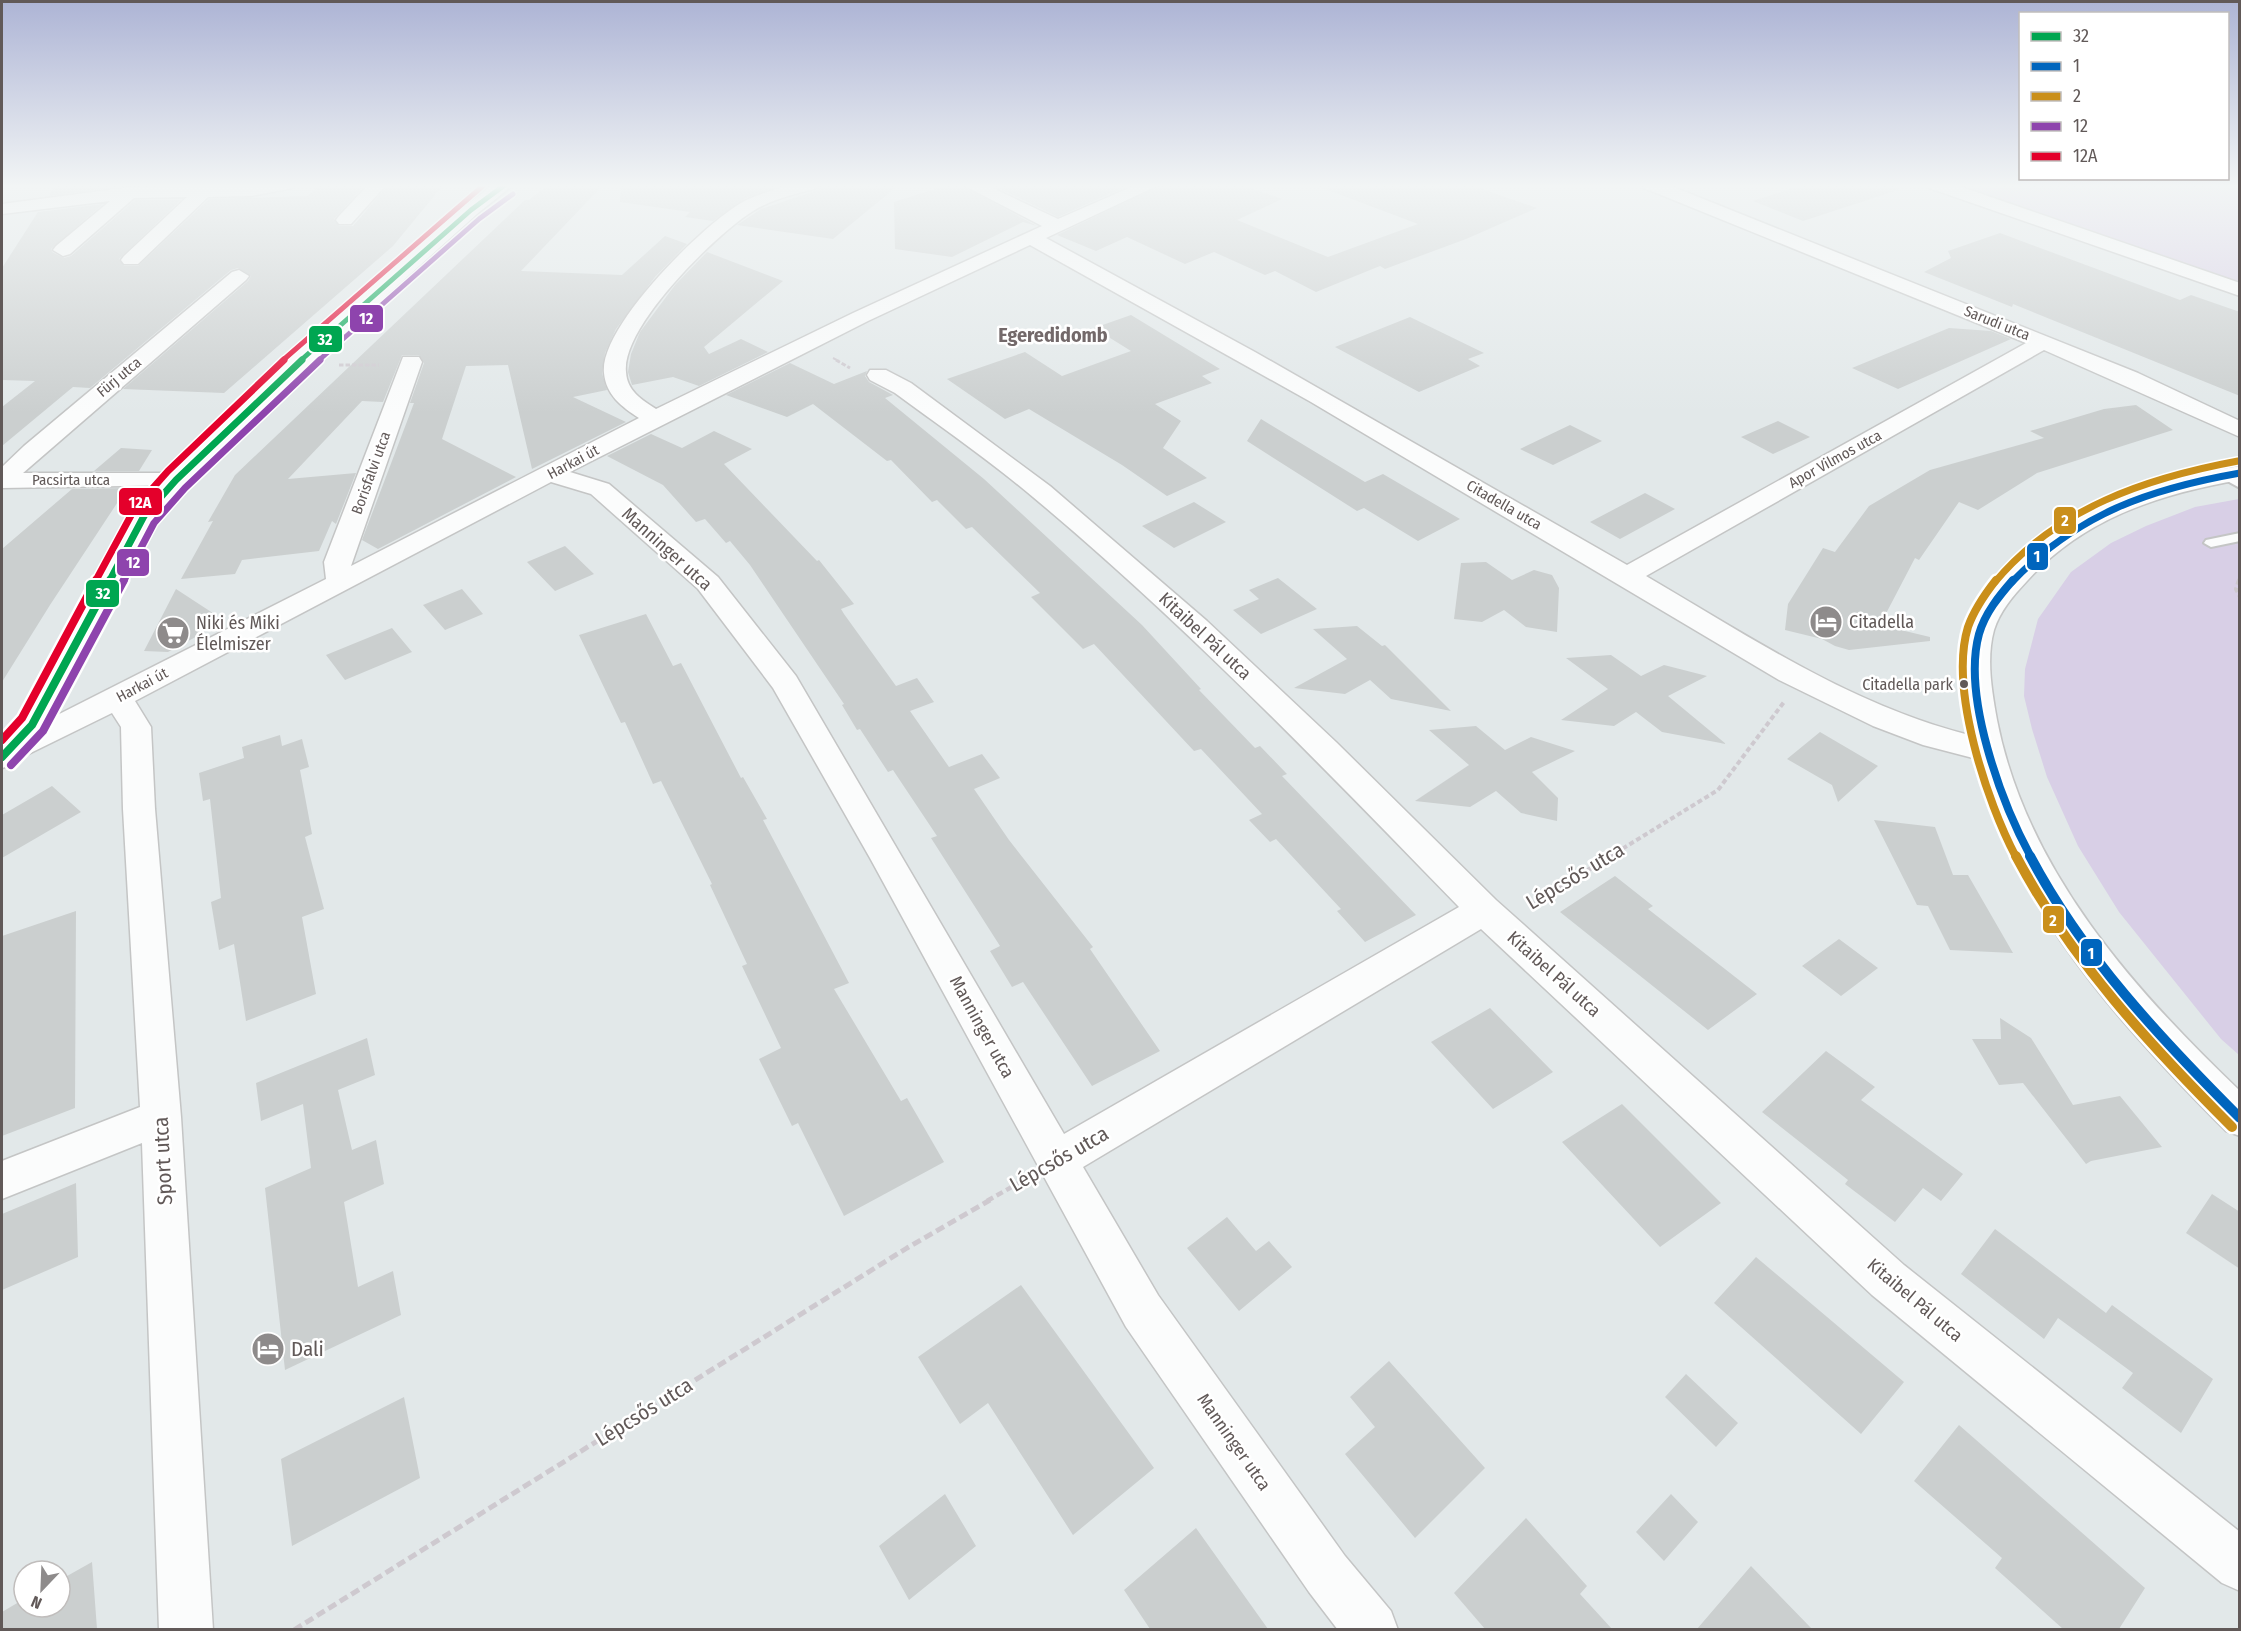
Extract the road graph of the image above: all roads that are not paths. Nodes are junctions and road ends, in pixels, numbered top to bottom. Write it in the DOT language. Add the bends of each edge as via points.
graph roads {
  1 [pos="414,260"];
  2 [pos="687,260"];
  3 [pos="979,260"];
  4 [pos="1073,260"];
  5 [pos="1839,260"];
  6 [pos="2154,260"];
  7 [pos="238,276"];
  8 [pos="2240,290"];
  9 [pos="2043,342"];
  10 [pos="410,364"];
  11 [pos="878,375"];
  12 [pos="655,419"];
  13 [pos="2240,430"];
  14 [pos="549,474"];
  15 [pos="2235,477"];
  16 [pos="2,480"];
  17 [pos="176,480"];
  18 [pos="2240,537"];
  19 [pos="2211,543"];
  20 [pos="1626,576"];
  21 [pos="340,580"];
  22 [pos="118,697"];
  23 [pos="1987,751"];
  24 [pos="2,756"];
  25 [pos="1484,910"];
  26 [pos="161,1117"];
  27 [pos="2240,1118"];
  28 [pos="1057,1160"];
  29 [pos="2,1180"];
  30 [pos="2240,1565"];
  31 [pos="186,1629"];
  32 [pos="1372,1629"];
  1 -- 17 [label="street" via="296,365"];
  2 -- 12 [label="street" via="638,313 621,345 614,371 622,394"];
  3 -- 12 [label="street, Harkai út"];
  4 -- 20 [label="street, Citadella utca" via="1218,338"];
  5 -- 9 [label="street, Sarudi utca"];
  6 -- 8 [label="street"];
  7 -- 16 [label="street, Fürj utca"];
  9 -- 13 [label="street, Sarudi utca"];
  9 -- 20 [label="street, Apor Vilmos utca"];
  10 -- 21 [label="street, Borisfalvi utca" via="338,562"];
  11 -- 25 [label="street, Kitaibel Pál utca" via="903,388 1041,491 1170,603 1325,750"];
  12 -- 14 [label="street, Harkai út"];
  14 -- 21 [label="street, Harkai út"];
  14 -- 28 [label="street, Manninger utca" via="600,489 708,583 785,683"];
  15 -- 23 [label="street" via="2128,500 2085,521 2055,538 1998,596 1980,631 1976,672"];
  16 -- 17 [label="street, Pacsirta utca"];
  17 -- 24 [label="street" via="144,516 32,725"];
  18 -- 19 [label="lane"];
  20 -- 23 [label="street, Citadella utca" via="1791,676 1879,719 1939,741"];
  21 -- 22 [label="street, Harkai út"];
  22 -- 24 [label="street, Harkai út"];
  22 -- 26 [label="street, Sport utca" via="136,727"];
  23 -- 27 [label="street" via="2003,804 2080,937 2185,1066"];
  25 -- 28 [label="street, Lépcsős utca"];
  25 -- 30 [label="street, Kitaibel Pál utca" via="1888,1280"];
  26 -- 29 [label="street"];
  26 -- 31 [label="street, Sport utca"];
  28 -- 32 [label="street, Manninger utca" via="1142,1311 1327,1574"];
}
